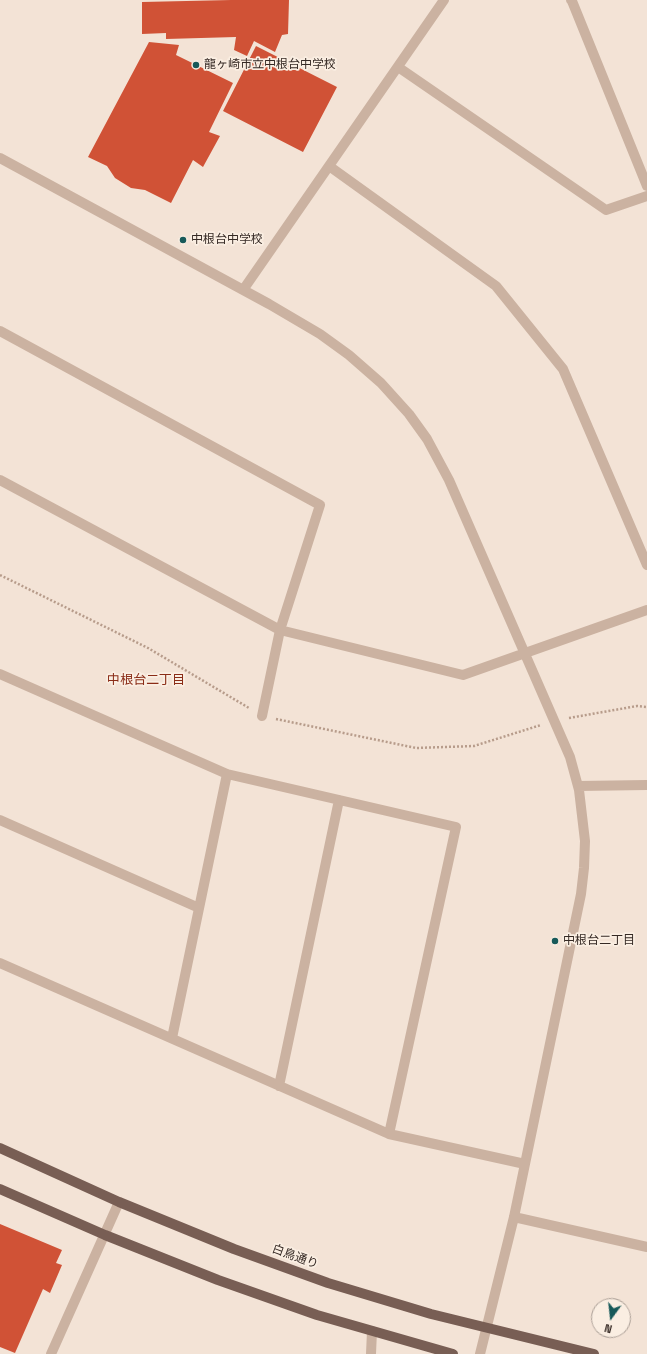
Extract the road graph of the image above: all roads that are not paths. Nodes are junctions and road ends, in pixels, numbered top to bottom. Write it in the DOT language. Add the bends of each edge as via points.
graph roads {
  1 [pos="444,0"];
  2 [pos="571,0"];
  3 [pos="398,67"];
  4 [pos="0,158"];
  5 [pos="329,166"];
  6 [pos="647,186"];
  7 [pos="647,196"];
  8 [pos="243,290"];
  9 [pos="0,331"];
  10 [pos="0,480"];
  11 [pos="647,565"];
  12 [pos="647,610"];
  13 [pos="280,630"];
  14 [pos="525,653"];
  15 [pos="0,674"];
  16 [pos="262,716"];
  17 [pos="227,774"];
  18 [pos="647,785"];
  19 [pos="578,786"];
  20 [pos="340,800"];
  21 [pos="0,820"];
  22 [pos="199,908"];
  23 [pos="0,962"];
  24 [pos="172,1038"];
  25 [pos="279,1086"];
  26 [pos="389,1134"];
  27 [pos="0,1148"];
  28 [pos="524,1164"];
  29 [pos="0,1189"];
  30 [pos="119,1202"];
  31 [pos="514,1217"];
  32 [pos="104,1235"];
  33 [pos="647,1246"];
  34 [pos="487,1328"];
  35 [pos="372,1331"];
  36 [pos="51,1354"];
  37 [pos="371,1354"];
  38 [pos="453,1354"];
  39 [pos="480,1354"];
  40 [pos="594,1354"];
  1 -- 3 [label="street"];
  2 -- 6 [label="street"];
  3 -- 5 [label="street"];
  3 -- 7 [label="street" via="606,210"];
  4 -- 8 [label="street"];
  5 -- 8 [label="street"];
  5 -- 11 [label="street" via="496,286 563,370"];
  8 -- 14 [label="street" via="320,334 350,355 409,414 427,439 449,480"];
  9 -- 13 [label="street" via="320,505"];
  10 -- 13 [label="street"];
  12 -- 14 [label="street"];
  13 -- 14 [label="street" via="463,675"];
  13 -- 16 [label="street"];
  14 -- 19 [label="street" via="570,757"];
  15 -- 17 [label="street"];
  17 -- 20 [label="street"];
  17 -- 22 [label="street"];
  18 -- 19 [label="street"];
  19 -- 28 [label="street" via="585,841 581,894"];
  20 -- 25 [label="street"];
  20 -- 26 [label="street" via="456,827"];
  21 -- 22 [label="street"];
  22 -- 24 [label="street"];
  23 -- 24 [label="street"];
  24 -- 25 [label="street"];
  25 -- 26 [label="street"];
  26 -- 28 [label="street"];
  27 -- 30 [label="main road, 白鳥通り"];
  28 -- 31 [label="street"];
  29 -- 32 [label="main road"];
  30 -- 32 [label="street"];
  30 -- 34 [label="main road, 白鳥通り" via="234,1249 328,1283"];
  31 -- 33 [label="street"];
  31 -- 34 [label="street"];
  32 -- 35 [label="main road" via="218,1280 317,1315"];
  32 -- 36 [label="street"];
  34 -- 39 [label="street"];
  34 -- 40 [label="main road, 白鳥通り"];
  35 -- 37 [label="street"];
  35 -- 38 [label="main road"];
}
